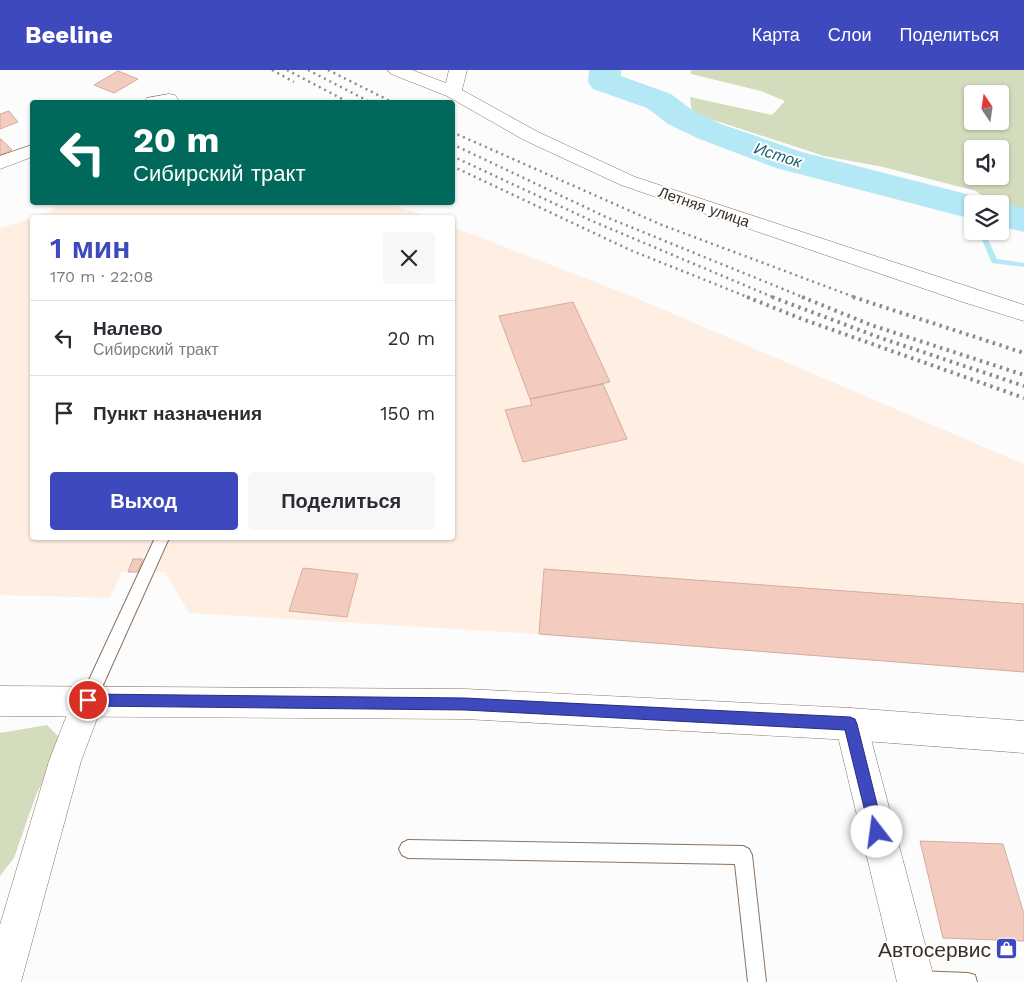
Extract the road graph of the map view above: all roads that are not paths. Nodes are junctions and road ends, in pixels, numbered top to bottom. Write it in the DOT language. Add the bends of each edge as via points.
graph roads {
  1 [pos="397,70"];
  2 [pos="458,70"];
  3 [pos="453,92"];
  4 [pos="30,152"];
  5 [pos="0,163"];
  6 [pos="1024,313"];
  7 [pos="161,540"];
  8 [pos="88,700"];
  9 [pos="0,701"];
  10 [pos="850,724"];
  11 [pos="1024,737"];
  12 [pos="408,848"];
  13 [pos="3,979"];
  14 [pos="916,981"];
  15 [pos="757,982"];
  16 [pos="968,982"];
  1 -- 3 [label="street, Летняя улица"];
  2 -- 3 [label="street"];
  3 -- 6 [label="street, Летняя улица" via="531,136 628,181"];
  4 -- 5 [label="street"];
  7 -- 8 [label="lane"];
  8 -- 9 [label="street"];
  8 -- 10 [label="street" via="465,704"];
  8 -- 13 [label="street" via="65,761"];
  10 -- 11 [label="street"];
  10 -- 14 [label="street"];
  12 -- 15 [label="lane" via="742,855"];
  14 -- 16 [label="lane"];
}
